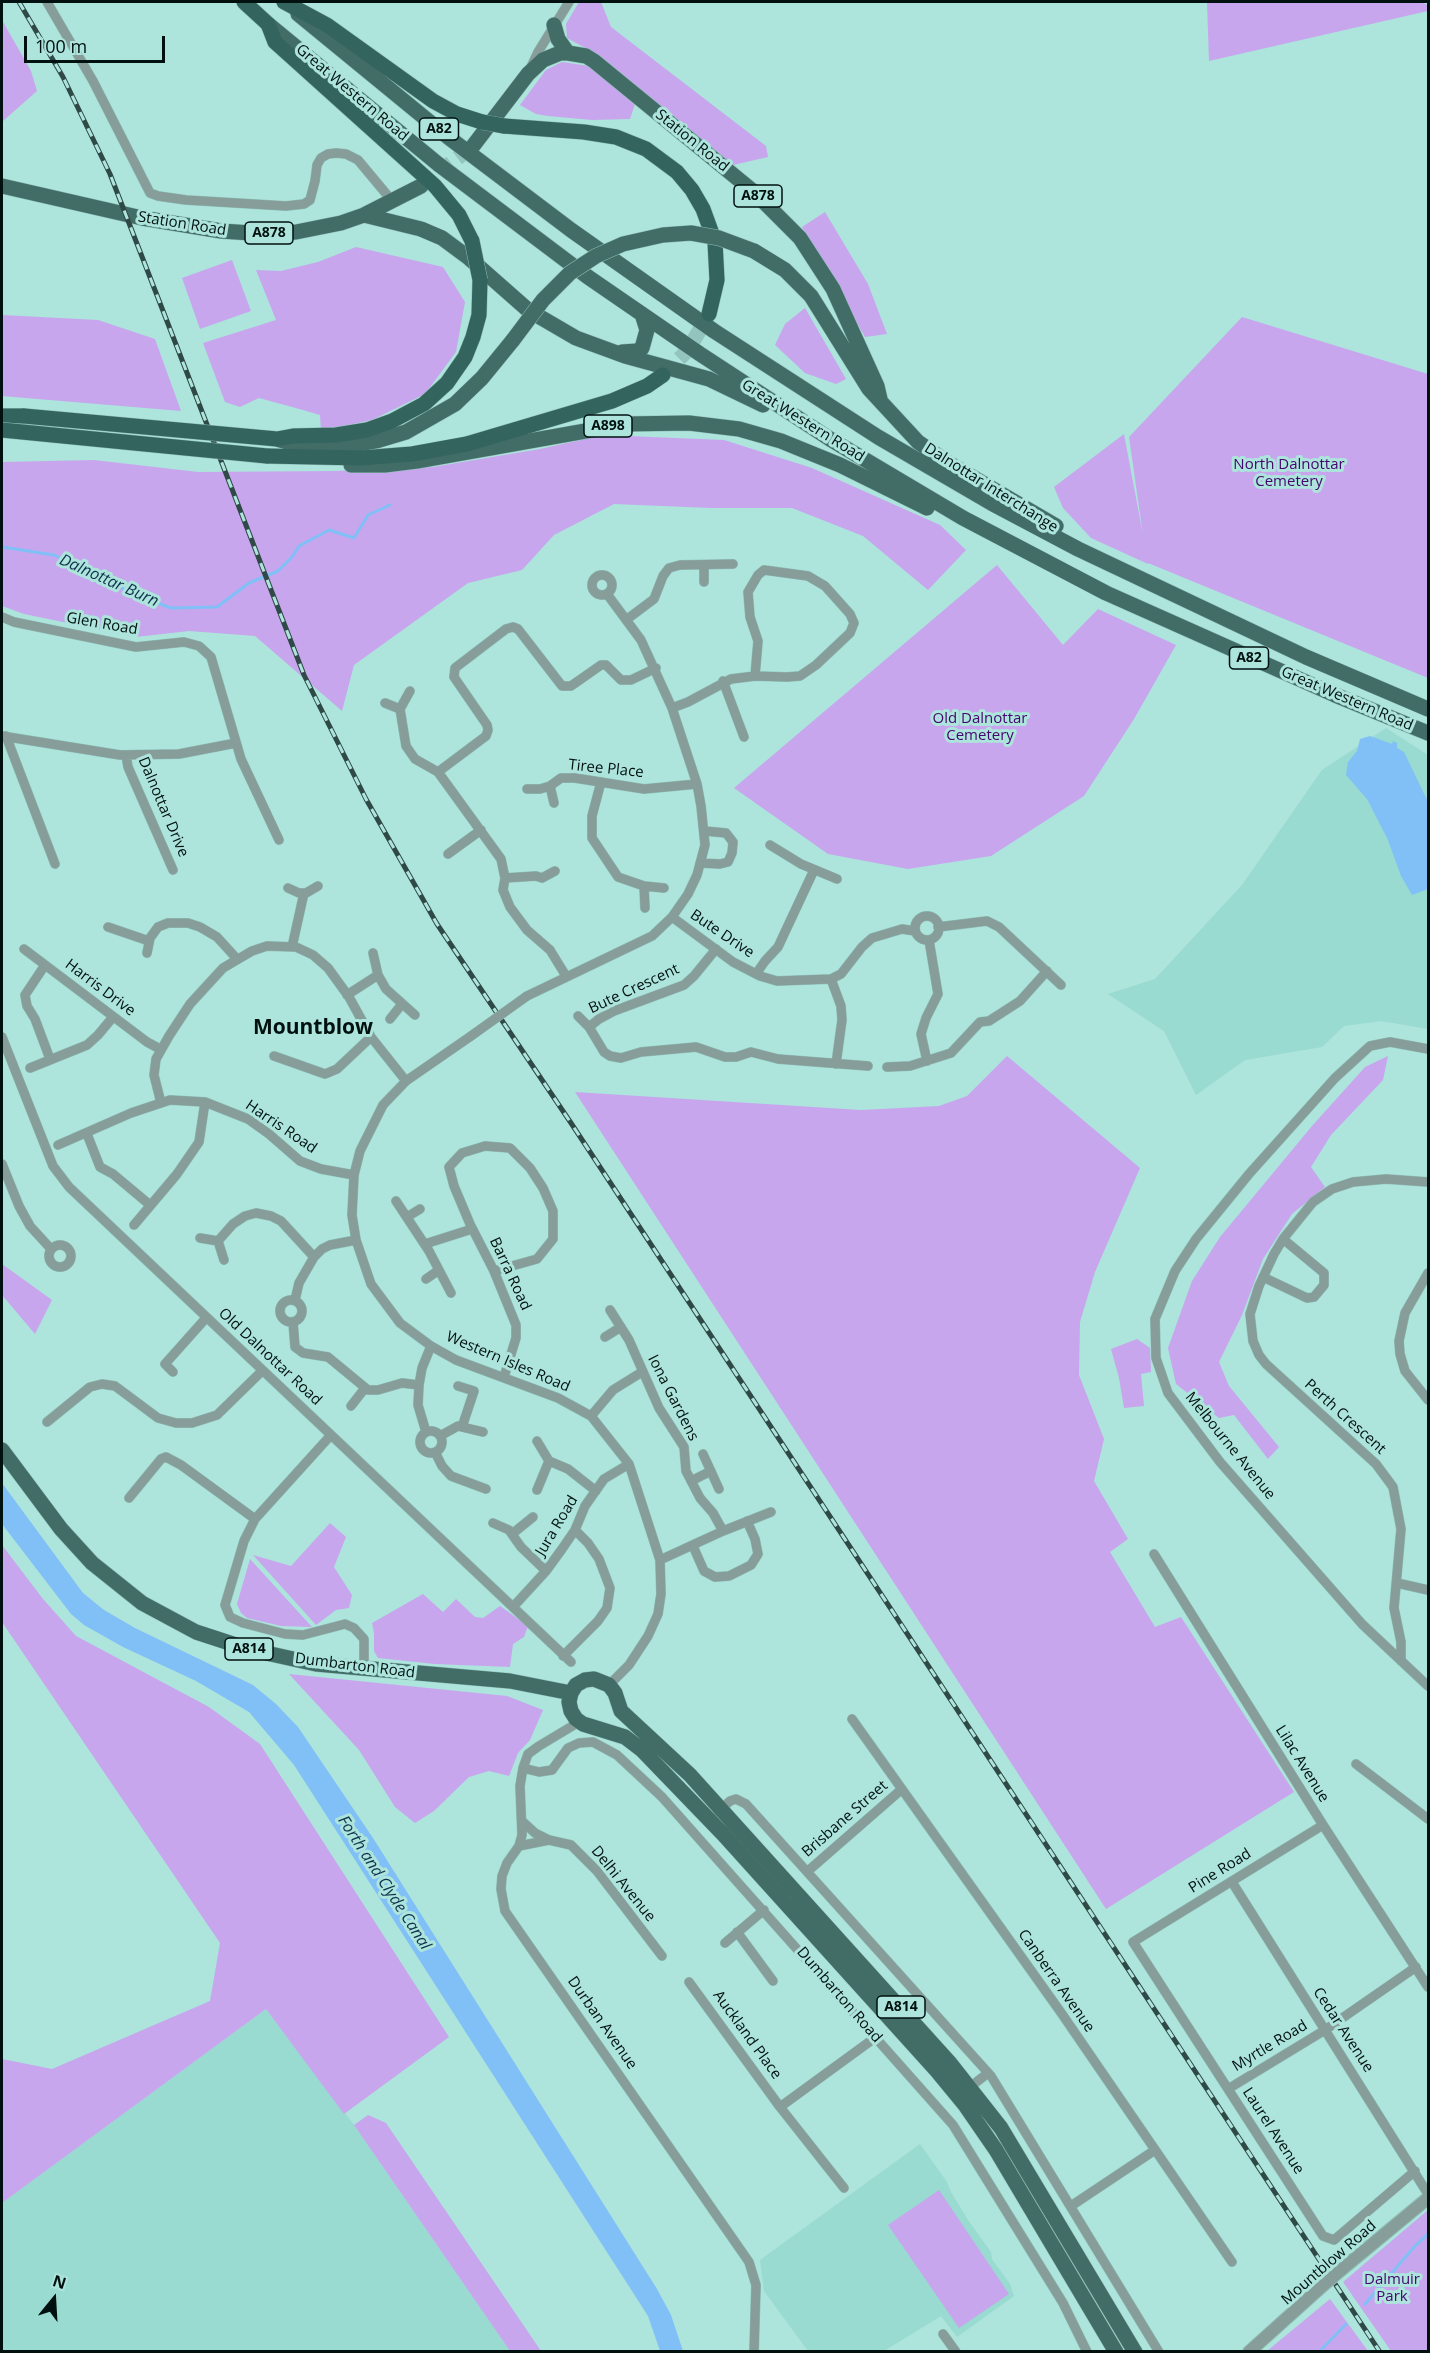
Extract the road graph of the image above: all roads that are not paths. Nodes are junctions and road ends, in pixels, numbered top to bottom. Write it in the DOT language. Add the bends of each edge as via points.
graph roads {
  1 [pos="47,2"];
  2 [pos="244,2"];
  3 [pos="569,2"];
  4 [pos="285,3"];
  5 [pos="268,24"];
  6 [pos="554,25"];
  7 [pos="568,52"];
  8 [pos="528,74"];
  9 [pos="473,146"];
  10 [pos="2,186"];
  11 [pos="421,186"];
  12 [pos="398,199"];
  13 [pos="364,215"];
  14 [pos="406,225"];
  15 [pos="642,314"];
  16 [pos="709,314"];
  17 [pos="613,351"];
  18 [pos="663,375"];
  19 [pos="880,399"];
  20 [pos="2,416"];
  21 [pos="2,430"];
  22 [pos="277,439"];
  23 [pos="830,439"];
  24 [pos="267,456"];
  25 [pos="963,518"];
  26 [pos="1078,549"];
  27 [pos="733,564"];
  28 [pos="704,565"];
  29 [pos="704,582"];
  30 [pos="607,594"];
  31 [pos="2,617"];
  32 [pos="626,620"];
  33 [pos="656,668"];
  34 [pos="754,676"];
  35 [pos="723,681"];
  36 [pos="410,691"];
  37 [pos="385,703"];
  38 [pos="672,708"];
  39 [pos="400,709"];
  40 [pos="1428,709"];
  41 [pos="1428,733"];
  42 [pos="4,736"];
  43 [pos="744,737"];
  44 [pos="236,743"];
  45 [pos="126,755"];
  46 [pos="438,772"];
  47 [pos="602,782"];
  48 [pos="696,784"];
  49 [pos="550,786"];
  50 [pos="527,789"];
  51 [pos="554,803"];
  52 [pos="481,830"];
  53 [pos="705,831"];
  54 [pos="279,840"];
  55 [pos="770,845"];
  56 [pos="448,854"];
  57 [pos="700,863"];
  58 [pos="55,864"];
  59 [pos="173,870"];
  60 [pos="814,870"];
  61 [pos="555,871"];
  62 [pos="505,878"];
  63 [pos="837,879"];
  64 [pos="318,886"];
  65 [pos="644,886"];
  66 [pos="288,888"];
  67 [pos="664,888"];
  68 [pos="304,893"];
  69 [pos="645,908"];
  70 [pos="672,918"];
  71 [pos="108,927"];
  72 [pos="938,927"];
  73 [pos="915,931"];
  74 [pos="929,940"];
  75 [pos="149,941"];
  76 [pos="292,947"];
  77 [pos="24,949"];
  78 [pos="716,950"];
  79 [pos="147,953"];
  80 [pos="373,953"];
  81 [pos="237,959"];
  82 [pos="45,965"];
  83 [pos="1047,971"];
  84 [pos="756,974"];
  85 [pos="378,975"];
  86 [pos="566,976"];
  87 [pos="831,979"];
  88 [pos="1061,985"];
  89 [pos="347,994"];
  90 [pos="402,1004"];
  91 [pos="415,1015"];
  92 [pos="578,1016"];
  93 [pos="113,1017"];
  94 [pos="390,1020"];
  95 [pos="589,1028"];
  96 [pos="372,1036"];
  97 [pos="2,1039"];
  98 [pos="160,1049"];
  99 [pos="1428,1049"];
  100 [pos="274,1056"];
  101 [pos="50,1059"];
  102 [pos="927,1061"];
  103 [pos="836,1064"];
  104 [pos="868,1066"];
  105 [pos="887,1067"];
  106 [pos="30,1068"];
  107 [pos="406,1081"];
  108 [pos="205,1102"];
  109 [pos="161,1103"];
  110 [pos="87,1134"];
  111 [pos="58,1145"];
  112 [pos="2,1164"];
  113 [pos="354,1175"];
  114 [pos="1428,1182"];
  115 [pos="396,1201"];
  116 [pos="150,1205"];
  117 [pos="420,1209"];
  118 [pos="407,1217"];
  119 [pos="134,1225"];
  120 [pos="472,1229"];
  121 [pos="200,1238"];
  122 [pos="1283,1239"];
  123 [pos="356,1240"];
  124 [pos="218,1241"];
  125 [pos="425,1244"];
  126 [pos="51,1249"];
  127 [pos="314,1257"];
  128 [pos="224,1260"];
  129 [pos="439,1270"];
  130 [pos="494,1270"];
  131 [pos="1428,1273"];
  132 [pos="1263,1277"];
  133 [pos="426,1279"];
  134 [pos="451,1293"];
  135 [pos="295,1300"];
  136 [pos="610,1310"];
  137 [pos="206,1318"];
  138 [pos="293,1322"];
  139 [pos="621,1328"];
  140 [pos="605,1337"];
  141 [pos="431,1346"];
  142 [pos="262,1371"];
  143 [pos="173,1372"];
  144 [pos="642,1372"];
  145 [pos="504,1377"];
  146 [pos="418,1385"];
  147 [pos="458,1386"];
  148 [pos="365,1388"];
  149 [pos="1428,1400"];
  150 [pos="351,1406"];
  151 [pos="591,1416"];
  152 [pos="47,1422"];
  153 [pos="462,1427"];
  154 [pos="426,1432"];
  155 [pos="483,1432"];
  156 [pos="331,1435"];
  157 [pos="440,1436"];
  158 [pos="537,1441"];
  159 [pos="2,1450"];
  160 [pos="435,1452"];
  161 [pos="704,1454"];
  162 [pos="549,1461"];
  163 [pos="628,1464"];
  164 [pos="711,1471"];
  165 [pos="691,1481"];
  166 [pos="486,1489"];
  167 [pos="718,1489"];
  168 [pos="537,1490"];
  169 [pos="596,1491"];
  170 [pos="129,1498"];
  171 [pos="771,1512"];
  172 [pos="533,1517"];
  173 [pos="255,1519"];
  174 [pos="747,1521"];
  175 [pos="493,1523"];
  176 [pos="575,1530"];
  177 [pos="723,1530"];
  178 [pos="512,1534"];
  179 [pos="693,1546"];
  180 [pos="1154,1554"];
  181 [pos="660,1560"];
  182 [pos="546,1571"];
  183 [pos="1397,1583"];
  184 [pos="1428,1590"];
  185 [pos="513,1607"];
  186 [pos="1401,1661"];
  187 [pos="364,1670"];
  188 [pos="609,1685"];
  189 [pos="1428,1686"];
  190 [pos="571,1693"];
  191 [pos="617,1702"];
  192 [pos="852,1719"];
  193 [pos="586,1724"];
  194 [pos="1356,1764"];
  195 [pos="523,1768"];
  196 [pos="902,1789"];
  197 [pos="722,1809"];
  198 [pos="710,1819"];
  199 [pos="1428,1819"];
  200 [pos="523,1822"];
  201 [pos="1323,1825"];
  202 [pos="549,1840"];
  203 [pos="519,1846"];
  204 [pos="808,1871"];
  205 [pos="1232,1882"];
  206 [pos="764,1910"];
  207 [pos="736,1932"];
  208 [pos="725,1942"];
  209 [pos="1133,1942"];
  210 [pos="662,1956"];
  211 [pos="1416,1967"];
  212 [pos="773,1981"];
  213 [pos="689,1982"];
  214 [pos="1428,1987"];
  215 [pos="1325,2030"];
  216 [pos="876,2037"];
  217 [pos="988,2073"];
  218 [pos="970,2087"];
  219 [pos="1228,2089"];
  220 [pos="780,2107"];
  221 [pos="1155,2150"];
  222 [pos="1415,2171"];
  223 [pos="844,2188"];
  224 [pos="1428,2196"];
  225 [pos="1071,2206"];
  226 [pos="1232,2262"];
  227 [pos="944,2334"];
  228 [pos="1086,2349"];
  229 [pos="754,2352"];
  230 [pos="956,2352"];
  231 [pos="1074,2352"];
  232 [pos="1116,2352"];
  233 [pos="1135,2352"];
  234 [pos="1159,2352"];
  235 [pos="1249,2352"];
  1 -- 12 [label="street" via="150,193 186,200 304,204 310,200 321,158 336,153 358,160"];
  2 -- 5 [label="highway, Great Western Road / A82"];
  3 -- 6 [label="street"];
  4 -- 16 [label="highway, bridge" via="327,25 457,114 504,126 616,137 646,149 677,172 703,209 715,242 717,280"];
  4 -- 26 [label="main road, Great Western Road / A82" via="508,184 687,312 898,449"];
  5 -- 15 [label="main road, Great Western Road / A82" via="438,164"];
  5 -- 22 [label="highway, bridge" via="275,42 435,186 459,215 472,241 480,280 479,315 465,357 447,383 424,404 367,430"];
  6 -- 7 [label="main road"];
  6 -- 8 [label="street"];
  7 -- 8 [label="main road" via="550,57"];
  7 -- 19 [label="main road, Station Road / A878" via="594,61 754,192 792,229 833,289"];
  8 -- 9 [label="main road"];
  10 -- 13 [label="main road, Station Road / A878" via="142,218 234,232 296,231"];
  11 -- 12 [label="main road, Station Road / A878"];
  12 -- 13 [label="main road, Station Road / A878"];
  12 -- 14 [label="main road"];
  13 -- 14 [label="main road, Station Road / A878"];
  14 -- 17 [label="main road, Station Road / A878" via="454,246 516,301 544,320 576,338"];
  15 -- 17 [label="main road, A878" via="647,330 642,348 629,353"];
  15 -- 23 [label="main road, Great Western Road / A82"];
  17 -- 23 [label="main road, A878" via="709,379"];
  18 -- 24 [label="highway, A898" via="612,401 467,444 361,458"];
  19 -- 22 [label="main road, Dalnottar Interchange, bridge" via="869,389 812,296 785,270 754,251 691,233 623,244 587,260 543,300 482,378 455,404 406,432 349,446 297,445"];
  19 -- 26 [label="main road, Dalnottar Interchange" via="918,442 1056,526"];
  20 -- 22 [label="highway, bridge"];
  21 -- 24 [label="highway, A898, bridge"];
  23 -- 25 [label="main road, Great Western Road / A82"];
  24 -- 25 [label="main road, A898" via="304,462 385,465 625,424 704,424 749,432 799,448 936,512"];
  25 -- 41 [label="main road, Great Western Road / A82" via="1098,589 1193,633"];
  26 -- 40 [label="main road, Great Western Road / A82" via="1306,657"];
  27 -- 28 [label="street"];
  28 -- 29 [label="street"];
  28 -- 32 [label="street" via="669,568 654,599"];
  30 -- 32 [label="street, Western Isles Road"];
  31 -- 44 [label="street, Glen Road" via="136,647 184,642 199,646 211,657"];
  32 -- 33 [label="street, Western Isles Road"];
  33 -- 38 [label="street, Western Isles Road"];
  33 -- 46 [label="street" via="631,680 621,680 601,665 567,687 559,683 518,629 506,629 455,668 454,677 488,730 486,736"];
  34 -- 34 [label="street" via="800,676 850,633 854,624 850,614 825,586 808,576 764,570 758,574 748,592 750,617 758,641"];
  34 -- 35 [label="street"];
  35 -- 38 [label="street"];
  35 -- 43 [label="street"];
  36 -- 39 [label="street"];
  37 -- 39 [label="street"];
  38 -- 48 [label="street, Western Isles Road"];
  39 -- 46 [label="street" via="406,746 415,759"];
  42 -- 45 [label="street"];
  42 -- 58 [label="street"];
  44 -- 45 [label="street" via="179,754"];
  44 -- 54 [label="street, Glen Road"];
  45 -- 59 [label="street, Dalnottar Drive"];
  46 -- 52 [label="street"];
  47 -- 48 [label="street, Tiree Place" via="644,789"];
  47 -- 49 [label="street, Tiree Place" via="561,778"];
  47 -- 65 [label="street" via="592,816 592,838 618,877"];
  48 -- 53 [label="street, Western Isles Road"];
  49 -- 50 [label="street, Tiree Place"];
  49 -- 51 [label="street, Tiree Place"];
  52 -- 56 [label="street"];
  52 -- 62 [label="street" via="501,859"];
  53 -- 57 [label="street, Western Isles Road"];
  53 -- 57 [label="street" via="726,833 733,842 732,854 728,862"];
  55 -- 60 [label="street"];
  57 -- 70 [label="street, Western Isles Road" via="688,894"];
  60 -- 63 [label="street"];
  60 -- 84 [label="street" via="778,947"];
  61 -- 62 [label="street" via="542,878"];
  62 -- 86 [label="street" via="503,890 510,907 527,930 550,950"];
  64 -- 68 [label="street"];
  65 -- 67 [label="street"];
  65 -- 69 [label="street"];
  66 -- 68 [label="street"];
  68 -- 76 [label="street"];
  70 -- 78 [label="street, Bute Drive"];
  70 -- 86 [label="street, Western Isles Road" via="652,936"];
  71 -- 75 [label="street"];
  72 -- 73 [label="street" via="932,918 925,917 918,920"];
  72 -- 74 [label="street" via="937,934"];
  72 -- 83 [label="street" via="987,921 999,927"];
  73 -- 74 [label="street"];
  73 -- 87 [label="street" via="902,929 873,938 841,974"];
  74 -- 102 [label="street" via="938,994 921,1034"];
  75 -- 79 [label="street"];
  75 -- 81 [label="street" via="158,927 188,922 217,937"];
  76 -- 81 [label="street" via="267,946"];
  76 -- 89 [label="street" via="313,955"];
  77 -- 82 [label="street, Harris Drive"];
  78 -- 84 [label="street, Bute Drive"];
  78 -- 95 [label="street, Bute Crescent" via="684,985 614,1011"];
  80 -- 85 [label="street"];
  81 -- 98 [label="street" via="204,988"];
  82 -- 93 [label="street, Harris Drive"];
  82 -- 101 [label="street" via="25,995"];
  83 -- 88 [label="street"];
  83 -- 102 [label="street" via="1020,1001 989,1021 980,1022 951,1053"];
  84 -- 87 [label="street, Bute Drive" via="777,981"];
  85 -- 89 [label="street"];
  85 -- 90 [label="street"];
  86 -- 107 [label="street, Western Isles Road, bridge" via="527,996"];
  87 -- 103 [label="street" via="842,1020"];
  89 -- 96 [label="street"];
  90 -- 91 [label="street"];
  90 -- 94 [label="street"];
  92 -- 95 [label="street, Bute Crescent"];
  93 -- 98 [label="street, Harris Drive"];
  93 -- 101 [label="street" via="87,1045"];
  95 -- 103 [label="street, Bute Crescent" via="604,1052 621,1058 641,1052 696,1047 725,1057 751,1052 766,1058"];
  96 -- 100 [label="street" via="325,1074"];
  96 -- 107 [label="street"];
  97 -- 137 [label="street, Old Dalnottar Road" via="53,1166 76,1194"];
  98 -- 109 [label="street" via="154,1075"];
  99 -- 186 [label="street, Melbourne Avenue" via="1390,1042 1370,1046 1335,1078 1196,1239 1175,1271 1155,1319 1156,1358 1168,1393 1220,1462 1362,1624"];
  101 -- 106 [label="street"];
  102 -- 105 [label="street"];
  103 -- 104 [label="street, Bute Crescent"];
  107 -- 113 [label="street, Western Isles Road" via="383,1105 364,1142"];
  108 -- 109 [label="street, Harris Road"];
  108 -- 113 [label="street, Harris Road" via="248,1119 300,1161"];
  108 -- 116 [label="street" via="199,1143"];
  109 -- 110 [label="street, Harris Road"];
  110 -- 111 [label="street, Harris Road"];
  110 -- 116 [label="street" via="100,1167"];
  112 -- 126 [label="street" via="30,1226"];
  113 -- 123 [label="street, Western Isles Road" via="352,1215"];
  114 -- 122 [label="street, Perth Crescent" via="1386,1179 1353,1182 1332,1189 1313,1202"];
  115 -- 118 [label="street"];
  116 -- 119 [label="street"];
  117 -- 118 [label="street"];
  118 -- 125 [label="street"];
  120 -- 125 [label="street"];
  120 -- 130 [label="street, Barra Road"];
  120 -- 130 [label="street, Barra Road" via="449,1167 462,1153 485,1146 510,1148 543,1188 553,1211 553,1239 537,1259"];
  121 -- 124 [label="street"];
  122 -- 132 [label="street, Perth Crescent"];
  122 -- 132 [label="street" via="1324,1273 1324,1285 1314,1298 1307,1298"];
  123 -- 127 [label="street" via="330,1245"];
  123 -- 141 [label="street, Western Isles Road" via="371,1284 386,1306 400,1323"];
  124 -- 127 [label="street" via="233,1224 256,1213 281,1221"];
  124 -- 128 [label="street"];
  125 -- 129 [label="street"];
  127 -- 135 [label="street" via="299,1283"];
  129 -- 133 [label="street"];
  129 -- 134 [label="street"];
  130 -- 145 [label="street, Barra Road" via="516,1325"];
  131 -- 149 [label="street" via="1405,1313 1399,1341 1405,1371"];
  132 -- 183 [label="street, Perth Crescent" via="1250,1314 1259,1355 1376,1464 1393,1487 1401,1529"];
  135 -- 138 [label="street" via="302,1311"];
  135 -- 138 [label="street" via="283,1303 280,1312 284,1319"];
  136 -- 139 [label="street, Iona Gardens"];
  137 -- 142 [label="street, Old Dalnottar Road"];
  137 -- 143 [label="street" via="165,1364"];
  138 -- 148 [label="street" via="295,1347 303,1353 328,1357"];
  139 -- 140 [label="street"];
  139 -- 144 [label="street, Iona Gardens"];
  141 -- 145 [label="street, Western Isles Road" via="456,1360"];
  141 -- 146 [label="street"];
  142 -- 152 [label="street" via="217,1415 192,1423 158,1418 115,1386 102,1384 90,1387"];
  142 -- 156 [label="street, Old Dalnottar Road"];
  144 -- 151 [label="street" via="613,1390"];
  144 -- 165 [label="street, Iona Gardens" via="684,1447"];
  145 -- 151 [label="street, Western Isles Road"];
  146 -- 148 [label="street"];
  146 -- 154 [label="street" via="418,1405"];
  147 -- 153 [label="street" via="474,1391"];
  148 -- 150 [label="street"];
  151 -- 163 [label="street, Western Isles Road"];
  153 -- 155 [label="street"];
  153 -- 157 [label="street"];
  154 -- 157 [label="street"];
  154 -- 160 [label="street" via="420,1438 420,1446"];
  156 -- 173 [label="street"];
  156 -- 185 [label="street, Old Dalnottar Road"];
  157 -- 160 [label="street" via="441,1446"];
  158 -- 162 [label="street"];
  159 -- 187 [label="main road, Dumbarton Road / A814" via="78,1549 142,1603 179,1624 230,1644 296,1660"];
  160 -- 166 [label="street" via="451,1476"];
  161 -- 164 [label="street"];
  162 -- 168 [label="street"];
  162 -- 169 [label="street" via="568,1469"];
  163 -- 169 [label="street, Jura Road" via="604,1479"];
  163 -- 181 [label="street, Western Isles Road"];
  164 -- 165 [label="street"];
  164 -- 167 [label="street"];
  165 -- 177 [label="street, Iona Gardens"];
  169 -- 176 [label="street, Jura Road"];
  170 -- 173 [label="street" via="166,1457"];
  171 -- 174 [label="street"];
  172 -- 178 [label="street"];
  173 -- 187 [label="street" via="230,1585 225,1605 230,1617 285,1634 303,1635 345,1624 364,1639"];
  174 -- 177 [label="street"];
  174 -- 179 [label="street" via="758,1554 751,1564 729,1576 716,1577 704,1571"];
  175 -- 178 [label="street"];
  176 -- 182 [label="street, Jura Road"];
  176 -- 185 [label="street, Old Dalnottar Road" via="599,1559 610,1588 608,1608 598,1622 567,1659"];
  177 -- 179 [label="street"];
  178 -- 182 [label="street"];
  179 -- 181 [label="street"];
  180 -- 201 [label="street, Lilac Avenue"];
  181 -- 188 [label="street, Western Isles Road" via="661,1594 653,1626 629,1665"];
  182 -- 185 [label="street, Jura Road"];
  183 -- 184 [label="street"];
  183 -- 186 [label="street, Perth Crescent" via="1394,1608"];
  186 -- 189 [label="street, Melbourne Avenue"];
  187 -- 190 [label="main road, Dumbarton Road / A814" via="510,1681"];
  188 -- 190 [label="main road" via="589,1679 580,1682"];
  188 -- 191 [label="main road, A814"];
  190 -- 193 [label="main road" via="571,1712"];
  191 -- 193 [label="main road" via="610,1720 602,1725"];
  191 -- 197 [label="main road, A814" via="621,1711"];
  192 -- 196 [label="street, Canberra Avenue"];
  193 -- 195 [label="street" via="539,1746 528,1754"];
  193 -- 198 [label="main road, Dumbarton Road / A814" via="631,1740"];
  194 -- 199 [label="street"];
  195 -- 200 [label="street, Durban Avenue"];
  195 -- 206 [label="street, Dumbarton Road" via="552,1770 568,1748 579,1743 593,1742 604,1747 662,1797"];
  196 -- 204 [label="street, Brisbane Street"];
  196 -- 221 [label="street, Canberra Avenue"];
  197 -- 198 [label="street"];
  197 -- 204 [label="street" via="730,1801 746,1804"];
  197 -- 218 [label="main road, A814"];
  198 -- 232 [label="main road, Dumbarton Road / A814" via="965,2105"];
  200 -- 202 [label="street, Delhi Avenue"];
  200 -- 203 [label="street, Durban Avenue"];
  201 -- 205 [label="street, Pine Road"];
  201 -- 211 [label="street, Lilac Avenue"];
  202 -- 203 [label="street"];
  202 -- 210 [label="street, Delhi Avenue" via="571,1845 588,1862"];
  203 -- 229 [label="street, Durban Avenue" via="502,1876 506,1911 749,2262 756,2285"];
  204 -- 217 [label="street"];
  205 -- 209 [label="street, Pine Road"];
  205 -- 215 [label="street, Cedar Avenue"];
  206 -- 207 [label="street"];
  206 -- 216 [label="street, Dumbarton Road"];
  207 -- 208 [label="street"];
  207 -- 212 [label="street"];
  209 -- 219 [label="street, Laurel Avenue"];
  211 -- 214 [label="street, Lilac Avenue"];
  211 -- 215 [label="street, Myrtle Road"];
  213 -- 220 [label="street, Auckland Place"];
  215 -- 219 [label="street, Myrtle Road"];
  215 -- 222 [label="street, Cedar Avenue"];
  216 -- 220 [label="street"];
  216 -- 228 [label="street, Dumbarton Road" via="953,2125 1063,2303"];
  217 -- 218 [label="street"];
  217 -- 225 [label="street"];
  218 -- 233 [label="main road, A814" via="1017,2154"];
  219 -- 222 [label="street, Laurel Avenue" via="1323,2236 1334,2240"];
  220 -- 223 [label="street, Auckland Place"];
  221 -- 225 [label="street"];
  221 -- 226 [label="street, Canberra Avenue"];
  222 -- 224 [label="street, Cedar Avenue"];
  224 -- 235 [label="street, Mountblow Road, bridge"];
  225 -- 234 [label="street"];
  227 -- 230 [label="street"];
  228 -- 231 [label="street"];
}
